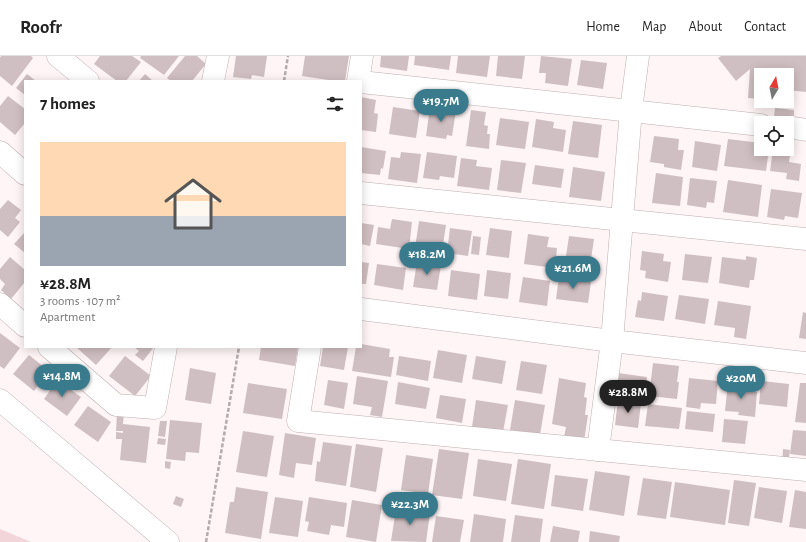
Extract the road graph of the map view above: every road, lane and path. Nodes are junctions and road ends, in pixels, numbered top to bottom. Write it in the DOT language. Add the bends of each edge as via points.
graph roads {
  1 [pos="58,56"];
  2 [pos="218,56"];
  3 [pos="288,56"];
  4 [pos="362,56"];
  5 [pos="638,56"];
  6 [pos="87,80"];
  7 [pos="213,80"];
  8 [pos="284,80"];
  9 [pos="360,80"];
  10 [pos="362,81"];
  11 [pos="631,110"];
  12 [pos="754,124"];
  13 [pos="794,129"];
  14 [pos="806,130"];
  15 [pos="0,152"];
  16 [pos="24,173"];
  17 [pos="362,193"];
  18 [pos="622,220"];
  19 [pos="806,239"];
  20 [pos="0,304"];
  21 [pos="362,309"];
  22 [pos="24,325"];
  23 [pos="612,341"];
  24 [pos="50,348"];
  25 [pos="166,348"];
  26 [pos="239,348"];
  27 [pos="310,348"];
  28 [pos="806,362"];
  29 [pos="0,400"];
  30 [pos="598,450"];
  31 [pos="806,470"];
  32 [pos="168,542"];
  33 [pos="206,542"];
  1 -- 6 [label="street"];
  2 -- 7 [label="street"];
  3 -- 8 [label="path"];
  4 -- 9 [label="street"];
  5 -- 11 [label="street"];
  10 -- 11 [label="street"];
  11 -- 12 [label="street"];
  11 -- 18 [label="street"];
  13 -- 14 [label="street"];
  15 -- 16 [label="street"];
  17 -- 18 [label="street"];
  18 -- 19 [label="street"];
  18 -- 23 [label="street"];
  20 -- 22 [label="street"];
  21 -- 23 [label="street"];
  23 -- 28 [label="street"];
  23 -- 30 [label="street"];
  24 -- 25 [label="street" via="116,405 155,408"];
  26 -- 33 [label="path"];
  27 -- 30 [label="street" via="298,421"];
  29 -- 32 [label="street"];
  30 -- 31 [label="street"];
}
